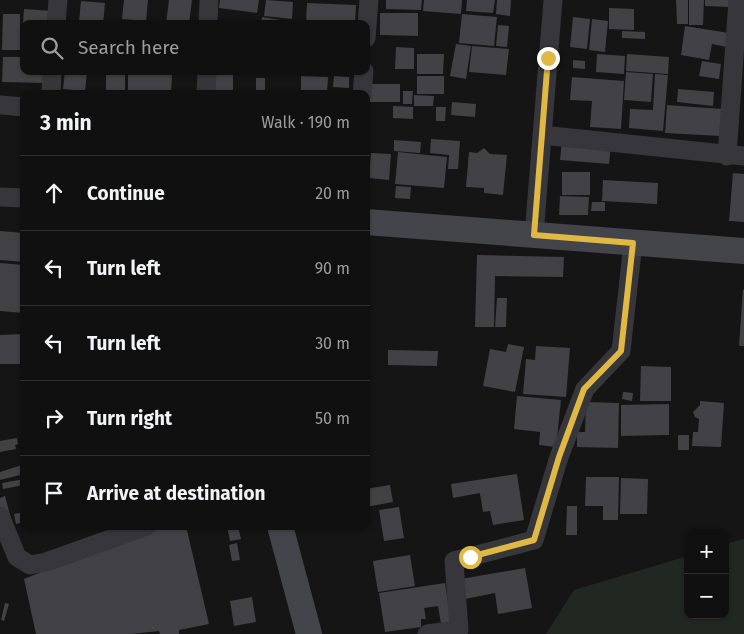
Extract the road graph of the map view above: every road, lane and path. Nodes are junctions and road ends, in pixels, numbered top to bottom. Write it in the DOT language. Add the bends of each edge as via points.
graph roads {
  1 [pos="58,0"];
  2 [pos="209,0"];
  3 [pos="369,0"];
  4 [pos="553,0"];
  5 [pos="738,0"];
  6 [pos="56,20"];
  7 [pos="208,20"];
  8 [pos="367,20"];
  9 [pos="52,75"];
  10 [pos="207,75"];
  11 [pos="364,75"];
  12 [pos="50,90"];
  13 [pos="206,90"];
  14 [pos="362,90"];
  15 [pos="0,105"];
  16 [pos="20,107"];
  17 [pos="542,134"];
  18 [pos="736,156"];
  19 [pos="0,197"];
  20 [pos="20,198"];
  21 [pos="370,222"];
  22 [pos="534,235"];
  23 [pos="633,243"];
  24 [pos="744,252"];
  25 [pos="0,516"];
  26 [pos="136,530"];
  27 [pos="281,530"];
  28 [pos="309,634"];
  29 [pos="427,634"];
  1 -- 6 [label="street"];
  2 -- 7 [label="street"];
  3 -- 8 [label="street"];
  4 -- 17 [label="street"];
  5 -- 18 [label="street"];
  9 -- 12 [label="street"];
  10 -- 13 [label="street"];
  11 -- 14 [label="street"];
  15 -- 16 [label="street"];
  17 -- 18 [label="street"];
  17 -- 22 [label="street"];
  19 -- 20 [label="street"];
  21 -- 22 [label="street"];
  22 -- 23 [label="street"];
  23 -- 24 [label="street"];
  23 -- 29 [label="street" via="621,351 584,389 534,540 454,561 459,630"];
  25 -- 26 [label="street" via="17,557 30,565"];
  27 -- 28 [label="street"];
}
